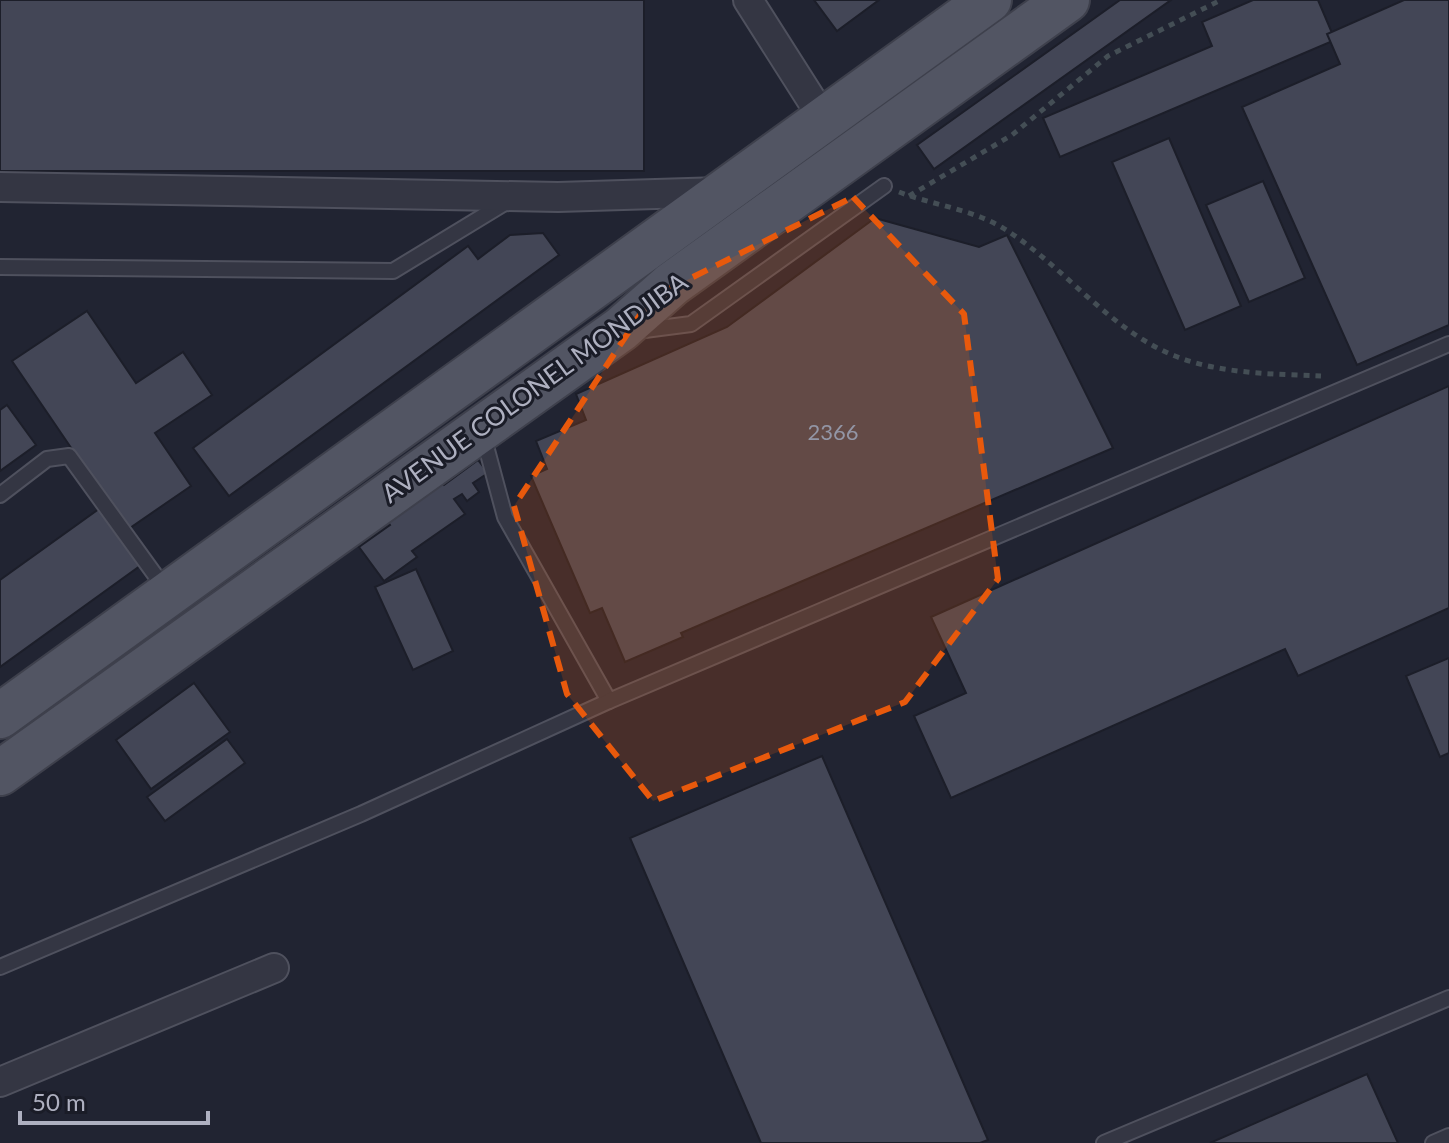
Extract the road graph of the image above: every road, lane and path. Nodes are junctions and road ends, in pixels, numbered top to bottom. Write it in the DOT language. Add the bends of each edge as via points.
graph roads {
  1 [pos="748,0"];
  2 [pos="1066,0"];
  3 [pos="1221,0"];
  4 [pos="987,2"];
  5 [pos="823,118"];
  6 [pos="884,186"];
  7 [pos="0,187"];
  8 [pos="721,192"];
  9 [pos="517,195"];
  10 [pos="748,230"];
  11 [pos="0,267"];
  12 [pos="621,329"];
  13 [pos="1449,344"];
  14 [pos="1370,378"];
  15 [pos="481,426"];
  16 [pos="0,495"];
  17 [pos="168,594"];
  18 [pos="609,701"];
  19 [pos="0,716"];
  20 [pos="0,773"];
  21 [pos="0,967"];
  22 [pos="274,968"];
  23 [pos="1449,998"];
  24 [pos="0,1082"];
  25 [pos="1449,1136"];
  26 [pos="1104,1143"];
  27 [pos="1434,1143"];
  1 -- 5 [label="street"];
  2 -- 10 [label="main road, AVENUE COLONEL MONDJIBA"];
  3 -- 14 [label="path" via="1108,56 1012,135 911,197 1003,228 1144,338 1175,356 1269,374"];
  4 -- 5 [label="main road, AVENUE COLONEL MONDJIBA"];
  5 -- 8 [label="main road, AVENUE COLONEL MONDJIBA"];
  6 -- 12 [label="lane" via="691,324"];
  7 -- 9 [label="street"];
  8 -- 9 [label="street"];
  8 -- 10 [label="main road"];
  8 -- 17 [label="main road, AVENUE COLONEL MONDJIBA"];
  9 -- 11 [label="lane" via="393,271"];
  10 -- 12 [label="main road, AVENUE COLONEL MONDJIBA" via="672,284"];
  12 -- 15 [label="main road, AVENUE COLONEL MONDJIBA"];
  13 -- 14 [label="lane"];
  14 -- 18 [label="lane"];
  15 -- 18 [label="lane" via="505,517"];
  15 -- 20 [label="main road, AVENUE COLONEL MONDJIBA"];
  16 -- 17 [label="lane" via="47,459 69,456"];
  17 -- 19 [label="main road, AVENUE COLONEL MONDJIBA"];
  18 -- 21 [label="lane" via="361,814"];
  22 -- 24 [label="street"];
  23 -- 26 [label="lane"];
  25 -- 27 [label="lane"];
}
